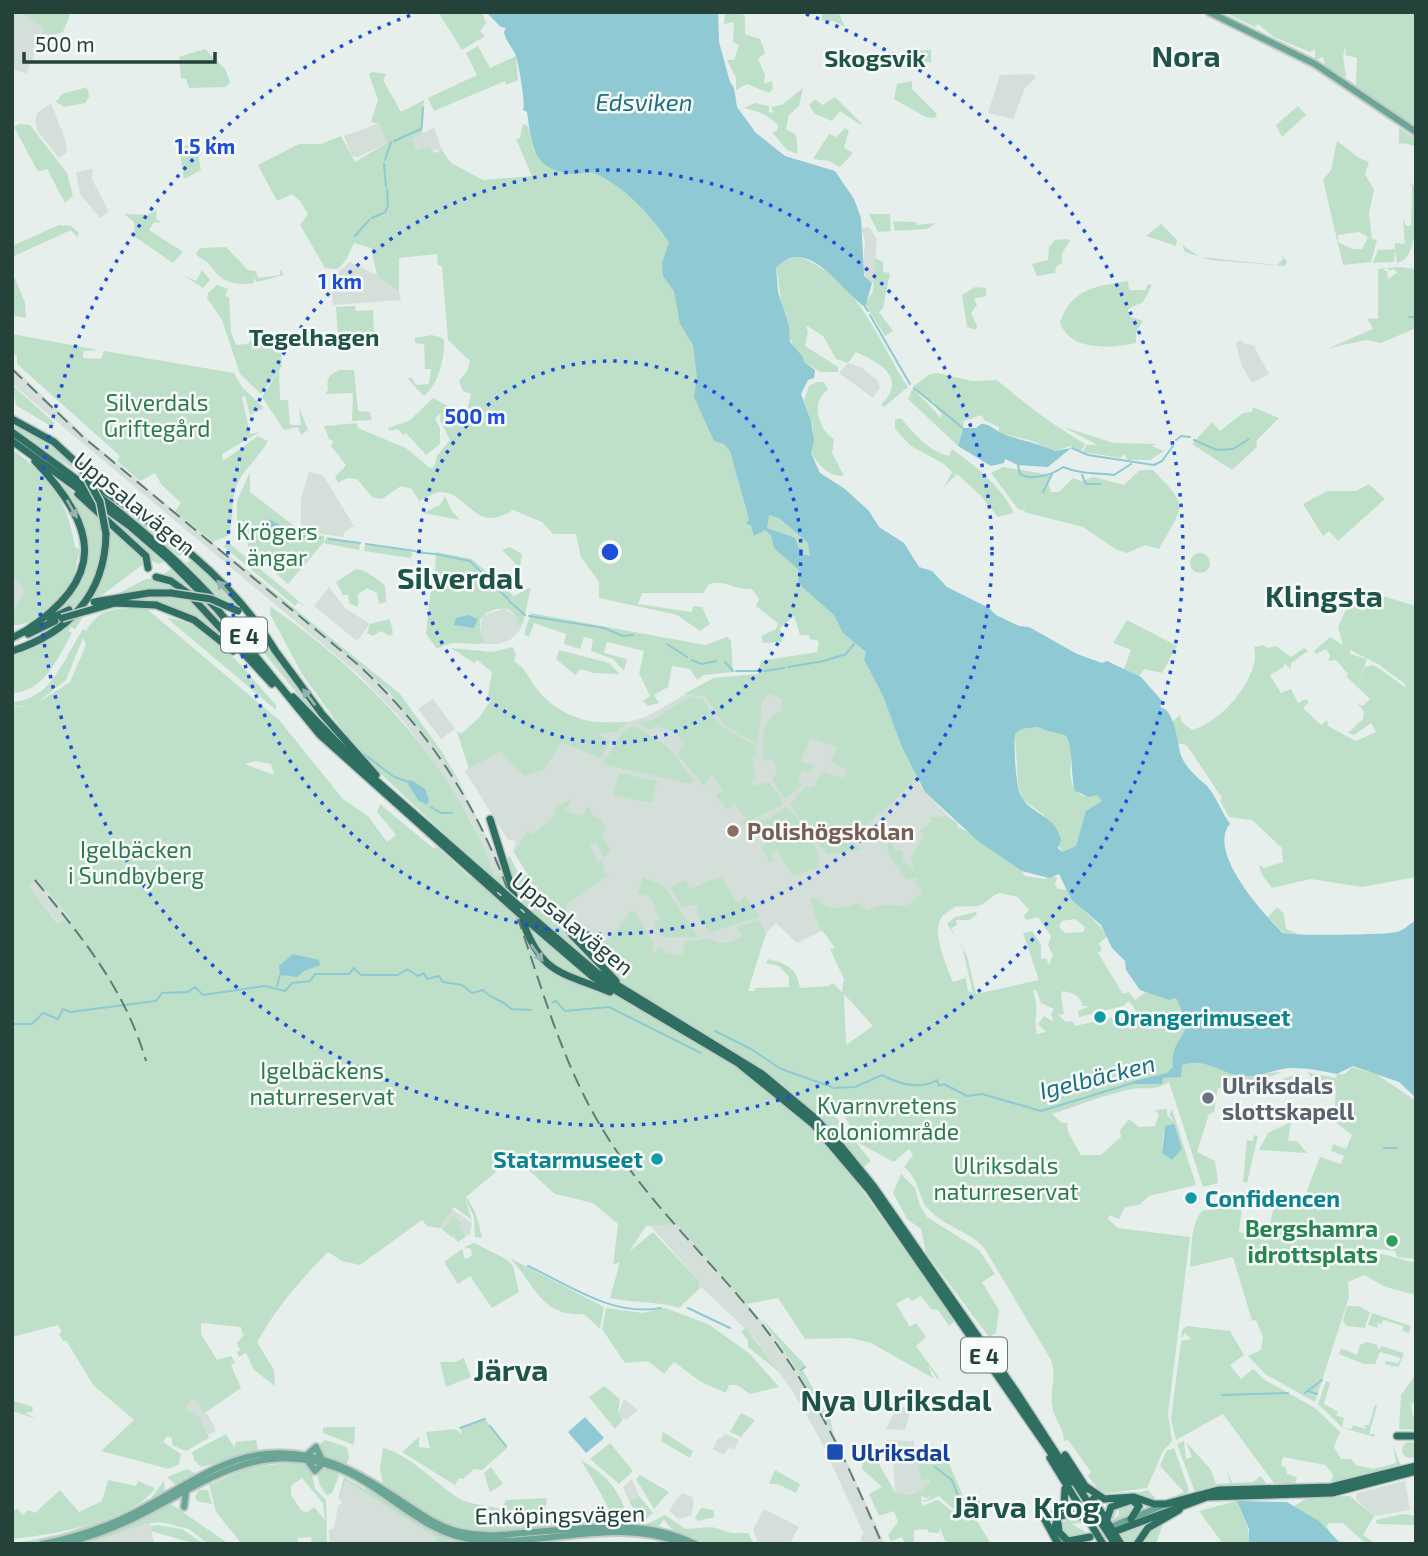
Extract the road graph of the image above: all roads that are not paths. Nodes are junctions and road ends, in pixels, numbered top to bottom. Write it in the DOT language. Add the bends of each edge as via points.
graph roads {
  1 [pos="1209,12"];
  2 [pos="1416,134"];
  3 [pos="12,419"];
  4 [pos="12,432"];
  5 [pos="12,441"];
  6 [pos="30,456"];
  7 [pos="46,457"];
  8 [pos="203,554"];
  9 [pos="202,563"];
  10 [pos="148,568"];
  11 [pos="156,578"];
  12 [pos="24,632"];
  13 [pos="12,640"];
  14 [pos="275,650"];
  15 [pos="12,651"];
  16 [pos="298,711"];
  17 [pos="491,819"];
  18 [pos="430,827"];
  19 [pos="508,847"];
  20 [pos="501,855"];
  21 [pos="572,935"];
  22 [pos="627,999"];
  23 [pos="642,1001"];
  24 [pos="1016,1390"];
  25 [pos="1035,1429"];
  26 [pos="1397,1438"];
  27 [pos="1416,1438"];
  28 [pos="306,1457"];
  29 [pos="322,1461"];
  30 [pos="1416,1469"];
  31 [pos="1063,1482"];
  32 [pos="1085,1486"];
  33 [pos="187,1490"];
  34 [pos="1134,1497"];
  35 [pos="1215,1497"];
  36 [pos="163,1503"];
  37 [pos="1166,1504"];
  38 [pos="1143,1514"];
  39 [pos="1064,1515"];
  40 [pos="1046,1520"];
  41 [pos="1129,1522"];
  42 [pos="1112,1527"];
  43 [pos="630,1530"];
  44 [pos="1054,1530"];
  45 [pos="1095,1538"];
  46 [pos="1060,1543"];
  47 [pos="43,1544"];
  48 [pos="63,1544"];
  49 [pos="684,1544"];
  50 [pos="695,1544"];
  51 [pos="1078,1544"];
  52 [pos="1109,1544"];
  53 [pos="1115,1544"];
  54 [pos="1121,1544"];
  55 [pos="1137,1544"];
  1 -- 2 [label="main road" via="1296,53"];
  3 -- 15 [label="highway, bridge" via="54,442 82,467 100,502 106,534 101,571 86,603 58,631"];
  4 -- 7 [label="highway, Uppsalavägen / E 4"];
  5 -- 6 [label="highway"];
  5 -- 16 [label="highway, Uppsalavägen / E 4" via="168,559 217,609"];
  6 -- 10 [label="highway" via="133,543 148,558"];
  6 -- 12 [label="highway, one-way" via="74,510 85,548 70,595"];
  7 -- 9 [label="highway" via="146,517"];
  7 -- 18 [label="highway, Uppsalavägen / E 4" via="175,556 324,732"];
  8 -- 9 [label="highway"];
  14 -- 9 [label="highway, one-way"];
  11 -- 16 [label="highway" via="171,580 189,594"];
  12 -- 13 [label="highway"];
  12 -- 14 [label="highway, bridge" via="69,610 115,597 172,593 211,599 238,611"];
  13 -- 16 [label="highway, bridge" via="62,618 116,603 156,605 186,615 209,630"];
  18 -- 14 [label="highway, one-way" via="335,730"];
  16 -- 22 [label="highway, Uppsalavägen / E 4, bridge" via="359,773 522,916 593,977"];
  17 -- 20 [label="highway"];
  18 -- 23 [label="highway, Uppsalavägen / E 4, bridge" via="596,972"];
  19 -- 20 [label="highway"];
  20 -- 22 [label="highway, one-way" via="529,939 541,959 560,973"];
  21 -- 23 [label="highway" via="605,971"];
  22 -- 25 [label="highway, Uppsalavägen / E 4" via="738,1063 813,1124 869,1190"];
  23 -- 24 [label="highway, Uppsalavägen / E 4" via="739,1057 816,1119 874,1187"];
  24 -- 32 [label="highway, E 4"];
  24 -- 53 [label="highway, Uppsalavägen / E 4"];
  25 -- 31 [label="highway"];
  25 -- 52 [label="highway, Uppsalavägen / E 4"];
  26 -- 27 [label="highway"];
  28 -- 29 [label="main road" via="315,1471"];
  28 -- 29 [label="main road" via="316,1447"];
  28 -- 33 [label="main road" via="248,1462"];
  28 -- 47 [label="main road" via="275,1453 237,1460 128,1516"];
  29 -- 43 [label="main road, Enköpingsvägen" via="355,1471 431,1520 459,1532"];
  30 -- 35 [label="highway" via="1332,1493"];
  30 -- 37 [label="highway" via="1331,1487 1219,1490"];
  31 -- 40 [label="highway" via="1065,1503"];
  31 -- 45 [label="highway"];
  32 -- 34 [label="highway" via="1104,1499"];
  32 -- 42 [label="highway, E 4"];
  33 -- 36 [label="main road"];
  33 -- 36 [label="main road" via="181,1505"];
  34 -- 37 [label="highway"];
  34 -- 38 [label="highway" via="1143,1505"];
  35 -- 41 [label="highway"];
  35 -- 55 [label="highway" via="1166,1516 1148,1528"];
  36 -- 48 [label="main road" via="112,1528"];
  37 -- 38 [label="main road"];
  38 -- 41 [label="highway"];
  39 -- 44 [label="highway" via="1056,1520"];
  39 -- 45 [label="highway" via="1078,1515"];
  39 -- 45 [label="highway" via="1057,1526 1062,1537 1072,1542"];
  40 -- 44 [label="main road"];
  40 -- 46 [label="highway"];
  41 -- 42 [label="highway"];
  41 -- 42 [label="highway" via="1139,1506 1132,1500 1109,1509"];
  42 -- 54 [label="highway"];
  43 -- 49 [label="main road, Enköpingsvägen"];
  43 -- 50 [label="main road, Enköpingsvägen" via="671,1533"];
  44 -- 46 [label="main road"];
  45 -- 51 [label="main road"];
}
